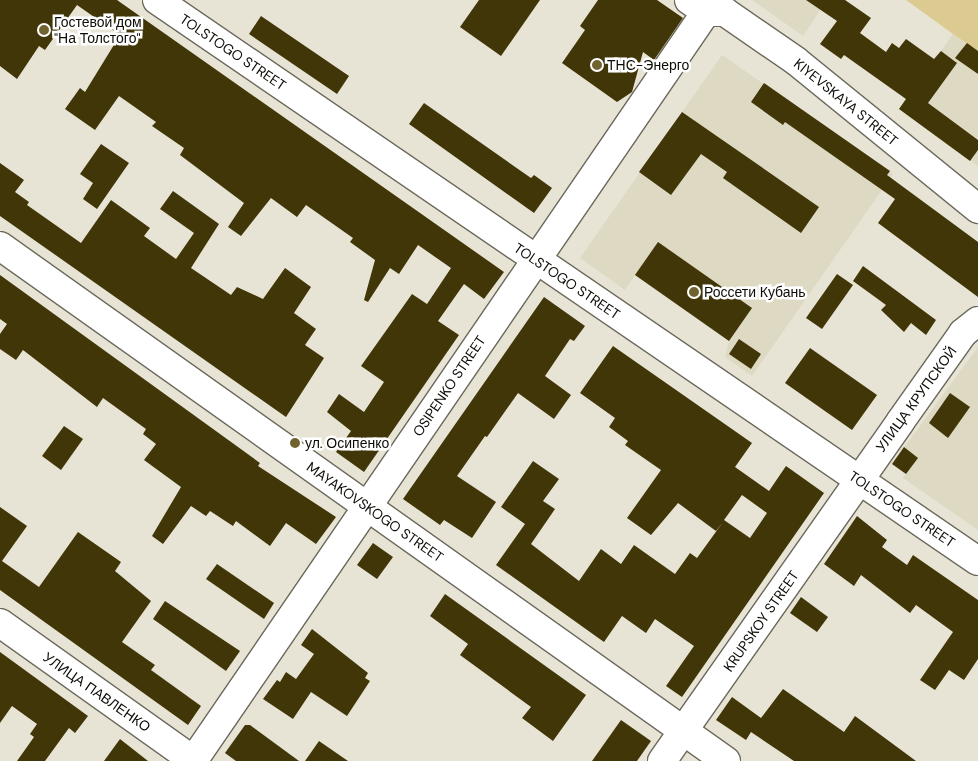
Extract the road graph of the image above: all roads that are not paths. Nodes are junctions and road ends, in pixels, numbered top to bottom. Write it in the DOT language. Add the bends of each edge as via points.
graph roads {
  1 [pos="157,0"];
  2 [pos="698,6"];
  3 [pos="978,209"];
  4 [pos="0,246"];
  5 [pos="536,259"];
  6 [pos="978,320"];
  7 [pos="858,480"];
  8 [pos="368,507"];
  9 [pos="978,562"];
  10 [pos="0,623"];
  11 [pos="684,731"];
  12 [pos="194,761"];
  13 [pos="662,761"];
  14 [pos="726,761"];
  1 -- 5 [label="street, TOLSTOGO STREET"];
  2 -- 3 [label="street, KIYEVSKAYA STREET" via="725,12 796,61"];
  2 -- 5 [label="street, OSIPENKO STREET"];
  4 -- 8 [label="street, MAYAKOVSKOGO STREET"];
  5 -- 7 [label="street, TOLSTOGO STREET"];
  5 -- 8 [label="street, OSIPENKO STREET"];
  6 -- 7 [label="street, УЛИЦА КРУПСКОЙ" via="963,333"];
  7 -- 9 [label="street, TOLSTOGO STREET"];
  7 -- 11 [label="street, KRUPSKOY STREET"];
  8 -- 11 [label="street, MAYAKOVSKOGO STREET"];
  8 -- 12 [label="street, OSIPENKO STREET"];
  10 -- 12 [label="street, УЛИЦА ПАВЛЕНКО"];
  11 -- 13 [label="street, KRUPSKOY STREET"];
  11 -- 14 [label="street, MAYAKOVSKOGO STREET"];
}
